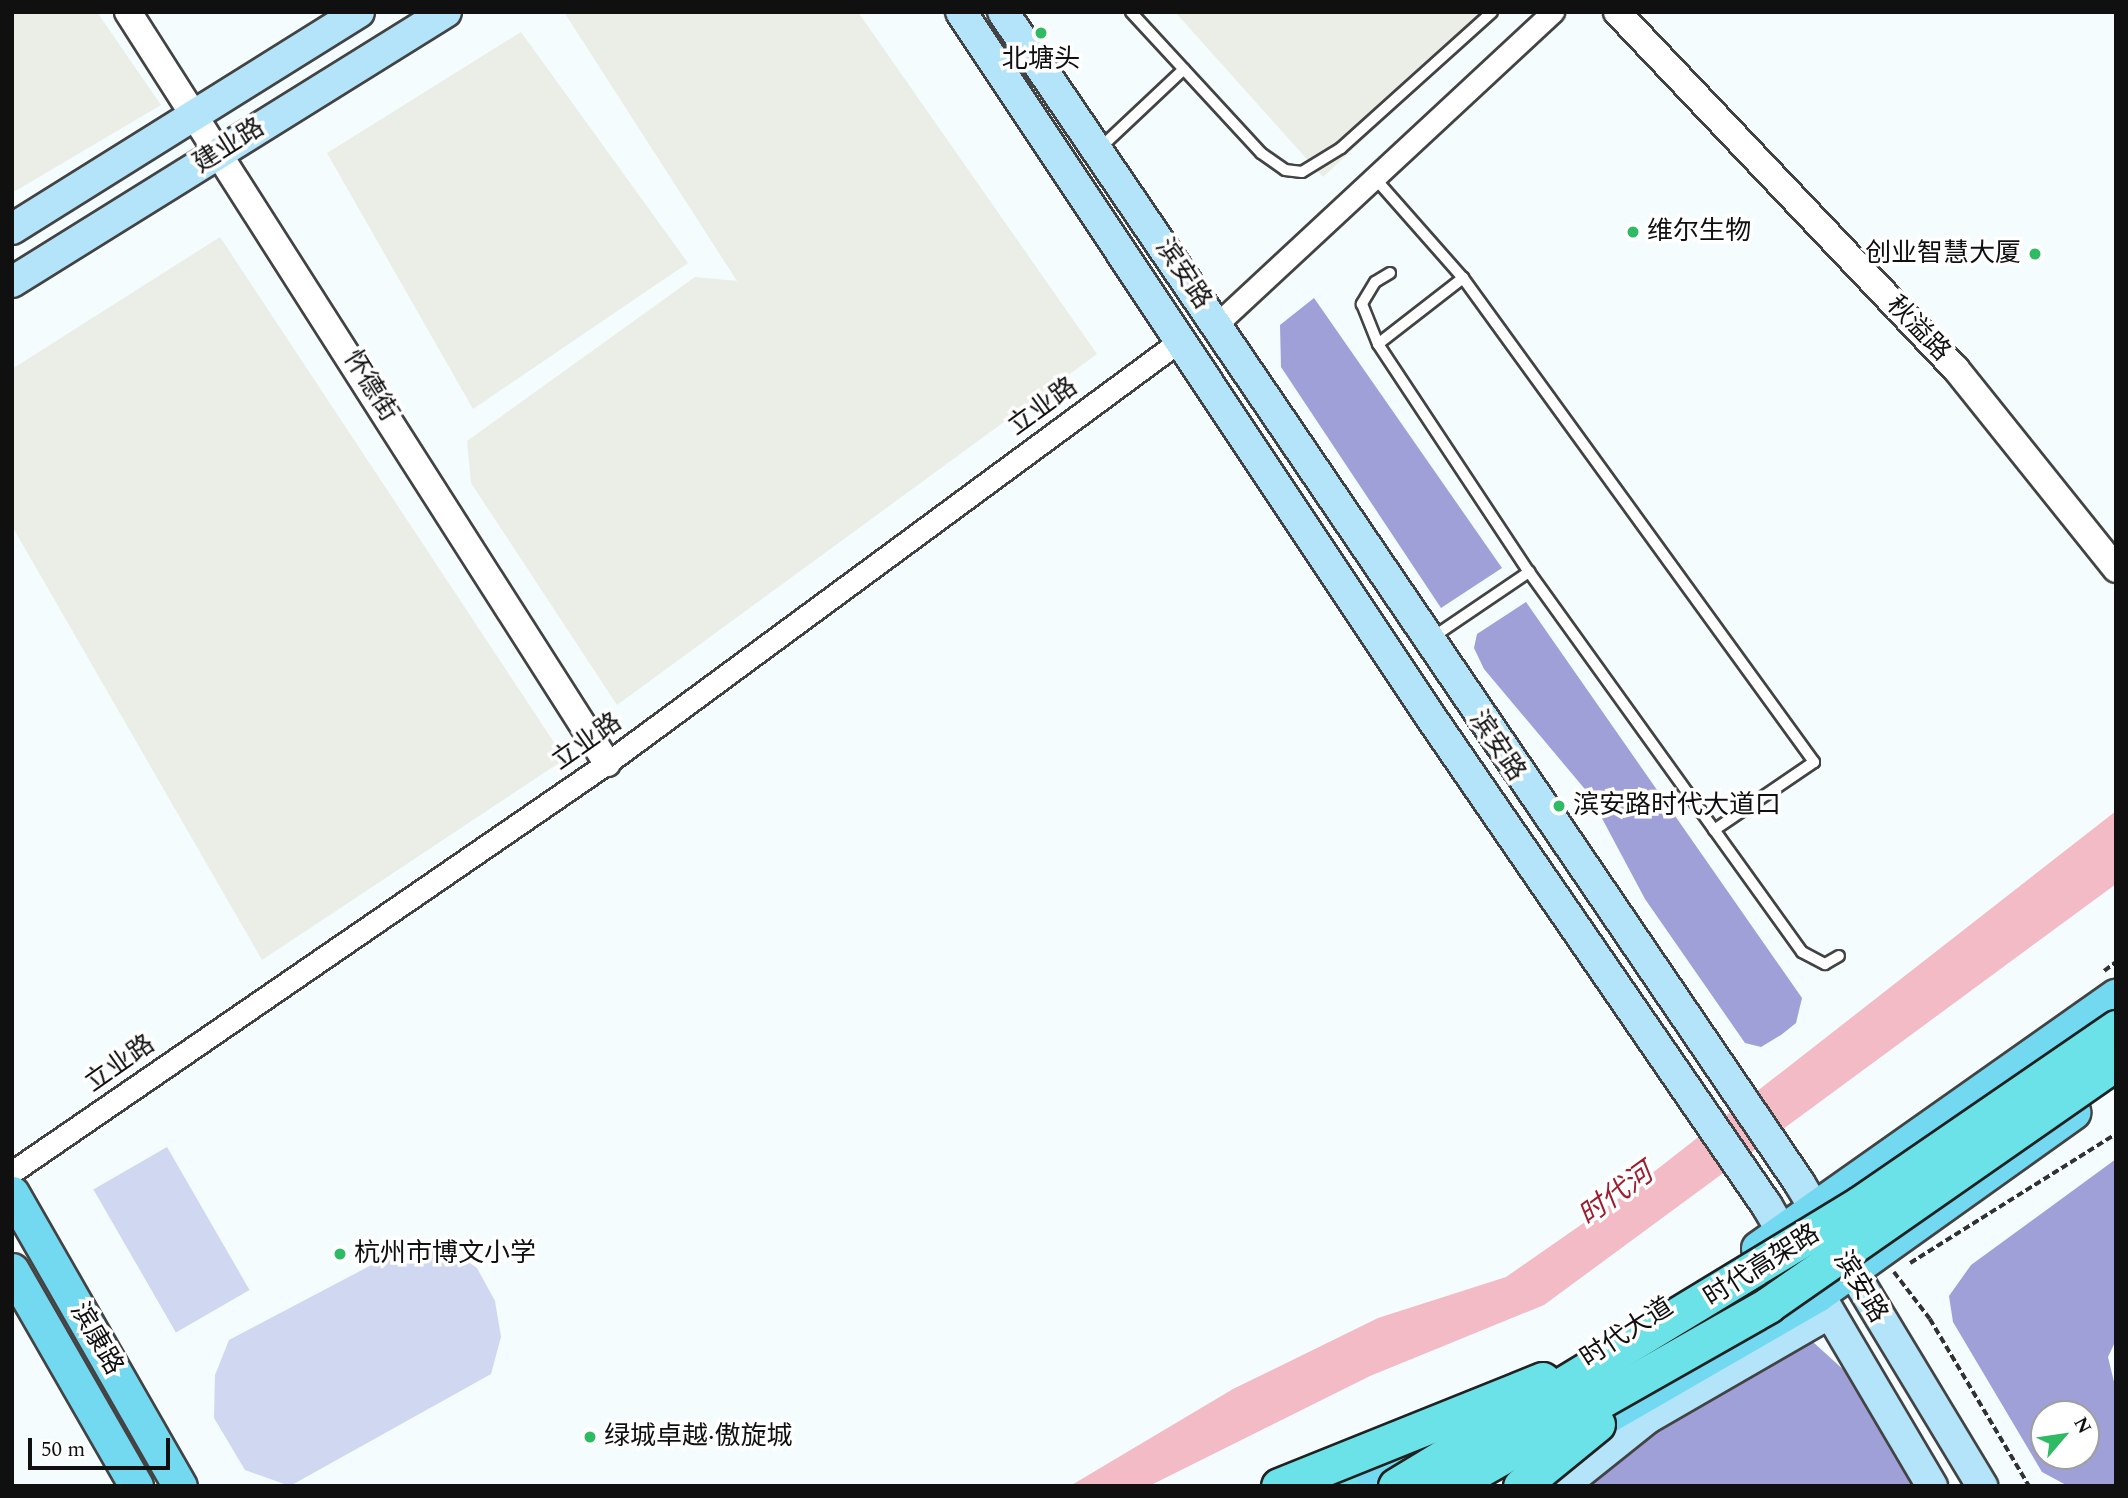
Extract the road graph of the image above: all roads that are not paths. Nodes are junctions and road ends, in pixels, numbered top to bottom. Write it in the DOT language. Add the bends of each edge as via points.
graph roads {
  1 [pos="128,12"];
  2 [pos="359,12"];
  3 [pos="446,12"];
  4 [pos="961,12"];
  5 [pos="1003,12"];
  6 [pos="1131,12"];
  7 [pos="1492,12"];
  8 [pos="1553,12"];
  9 [pos="1617,12"];
  10 [pos="1184,69"];
  11 [pos="197,113"];
  12 [pos="1098,150"];
  13 [pos="221,151"];
  14 [pos="1373,176"];
  15 [pos="12,229"];
  16 [pos="1390,273"];
  17 [pos="1463,278"];
  18 [pos="12,282"];
  19 [pos="1217,324"];
  20 [pos="1181,340"];
  21 [pos="1378,344"];
  22 [pos="2116,569"];
  23 [pos="1528,572"];
  24 [pos="1427,640"];
  25 [pos="607,763"];
  26 [pos="1714,830"];
  27 [pos="1839,956"];
  28 [pos="2116,995"];
  29 [pos="2116,1028"];
  30 [pos="2116,1062"];
  31 [pos="2116,1082"];
  32 [pos="12,1172"];
  33 [pos="12,1193"];
  34 [pos="1814,1209"];
  35 [pos="1783,1231"];
  36 [pos="12,1270"];
  37 [pos="1871,1273"];
  38 [pos="1822,1304"];
  39 [pos="1683,1315"];
  40 [pos="1694,1348"];
  41 [pos="1627,1436"];
  42 [pos="1516,1477"];
  43 [pos="1346,1484"];
  44 [pos="136,1486"];
  45 [pos="180,1486"];
  46 [pos="1279,1486"];
  47 [pos="1396,1486"];
  48 [pos="1450,1486"];
  49 [pos="1481,1486"];
  50 [pos="1563,1486"];
  51 [pos="1931,1486"];
  52 [pos="1982,1486"];
  1 -- 11 [label="street, 怀德街"];
  2 -- 11 [label="main road, 建业路"];
  3 -- 13 [label="main road, 建业路"];
  4 -- 20 [label="main road, 滨安路"];
  5 -- 12 [label="main road, 滨安路"];
  6 -- 10 [label="lane"];
  7 -- 10 [label="lane" via="1341,148 1302,172 1285,170 1261,153"];
  8 -- 14 [label="street"];
  9 -- 22 [label="street, 秋溢路" via="1956,369"];
  10 -- 12 [label="lane"];
  11 -- 13 [label="street, 怀德街"];
  11 -- 15 [label="main road, 建业路"];
  12 -- 19 [label="main road, 滨安路"];
  13 -- 18 [label="main road, 建业路"];
  13 -- 25 [label="street, 怀德街"];
  14 -- 17 [label="lane"];
  14 -- 19 [label="street"];
  16 -- 21 [label="lane" via="1362,303"];
  17 -- 21 [label="lane"];
  17 -- 26 [label="lane" via="1814,762"];
  19 -- 24 [label="main road, 滨安路"];
  20 -- 25 [label="street, 立业路"];
  20 -- 35 [label="main road, 滨安路"];
  21 -- 23 [label="lane"];
  23 -- 24 [label="lane"];
  23 -- 26 [label="lane"];
  24 -- 34 [label="main road, 滨安路"];
  25 -- 32 [label="street, 立业路"];
  26 -- 27 [label="lane" via="1801,952 1825,964"];
  28 -- 34 [label="main road, 时代大道"];
  29 -- 39 [label="highway, 时代高架路, bridge" via="1860,1204"];
  30 -- 40 [label="highway, 时代高架路, bridge" via="1877,1232"];
  31 -- 37 [label="main road"];
  33 -- 45 [label="main road, 滨康路"];
  34 -- 35 [label="main road, 时代大道"];
  34 -- 37 [label="main road, 滨安路"];
  35 -- 38 [label="main road, 滨安路"];
  35 -- 43 [label="main road, 时代大道" via="1430,1452"];
  36 -- 44 [label="main road, 滨康路"];
  37 -- 38 [label="main road"];
  37 -- 52 [label="main road, 滨安路"];
  38 -- 41 [label="main road"];
  38 -- 42 [label="main road"];
  38 -- 51 [label="main road, 滨安路"];
  39 -- 46 [label="highway, bridge" via="1523,1389"];
  39 -- 47 [label="highway, 时代高架路, bridge"];
  40 -- 42 [label="highway, bridge"];
  40 -- 48 [label="highway, 时代高架路, bridge"];
  41 -- 42 [label="main road"];
  41 -- 50 [label="main road"];
  42 -- 49 [label="main road"];
}
